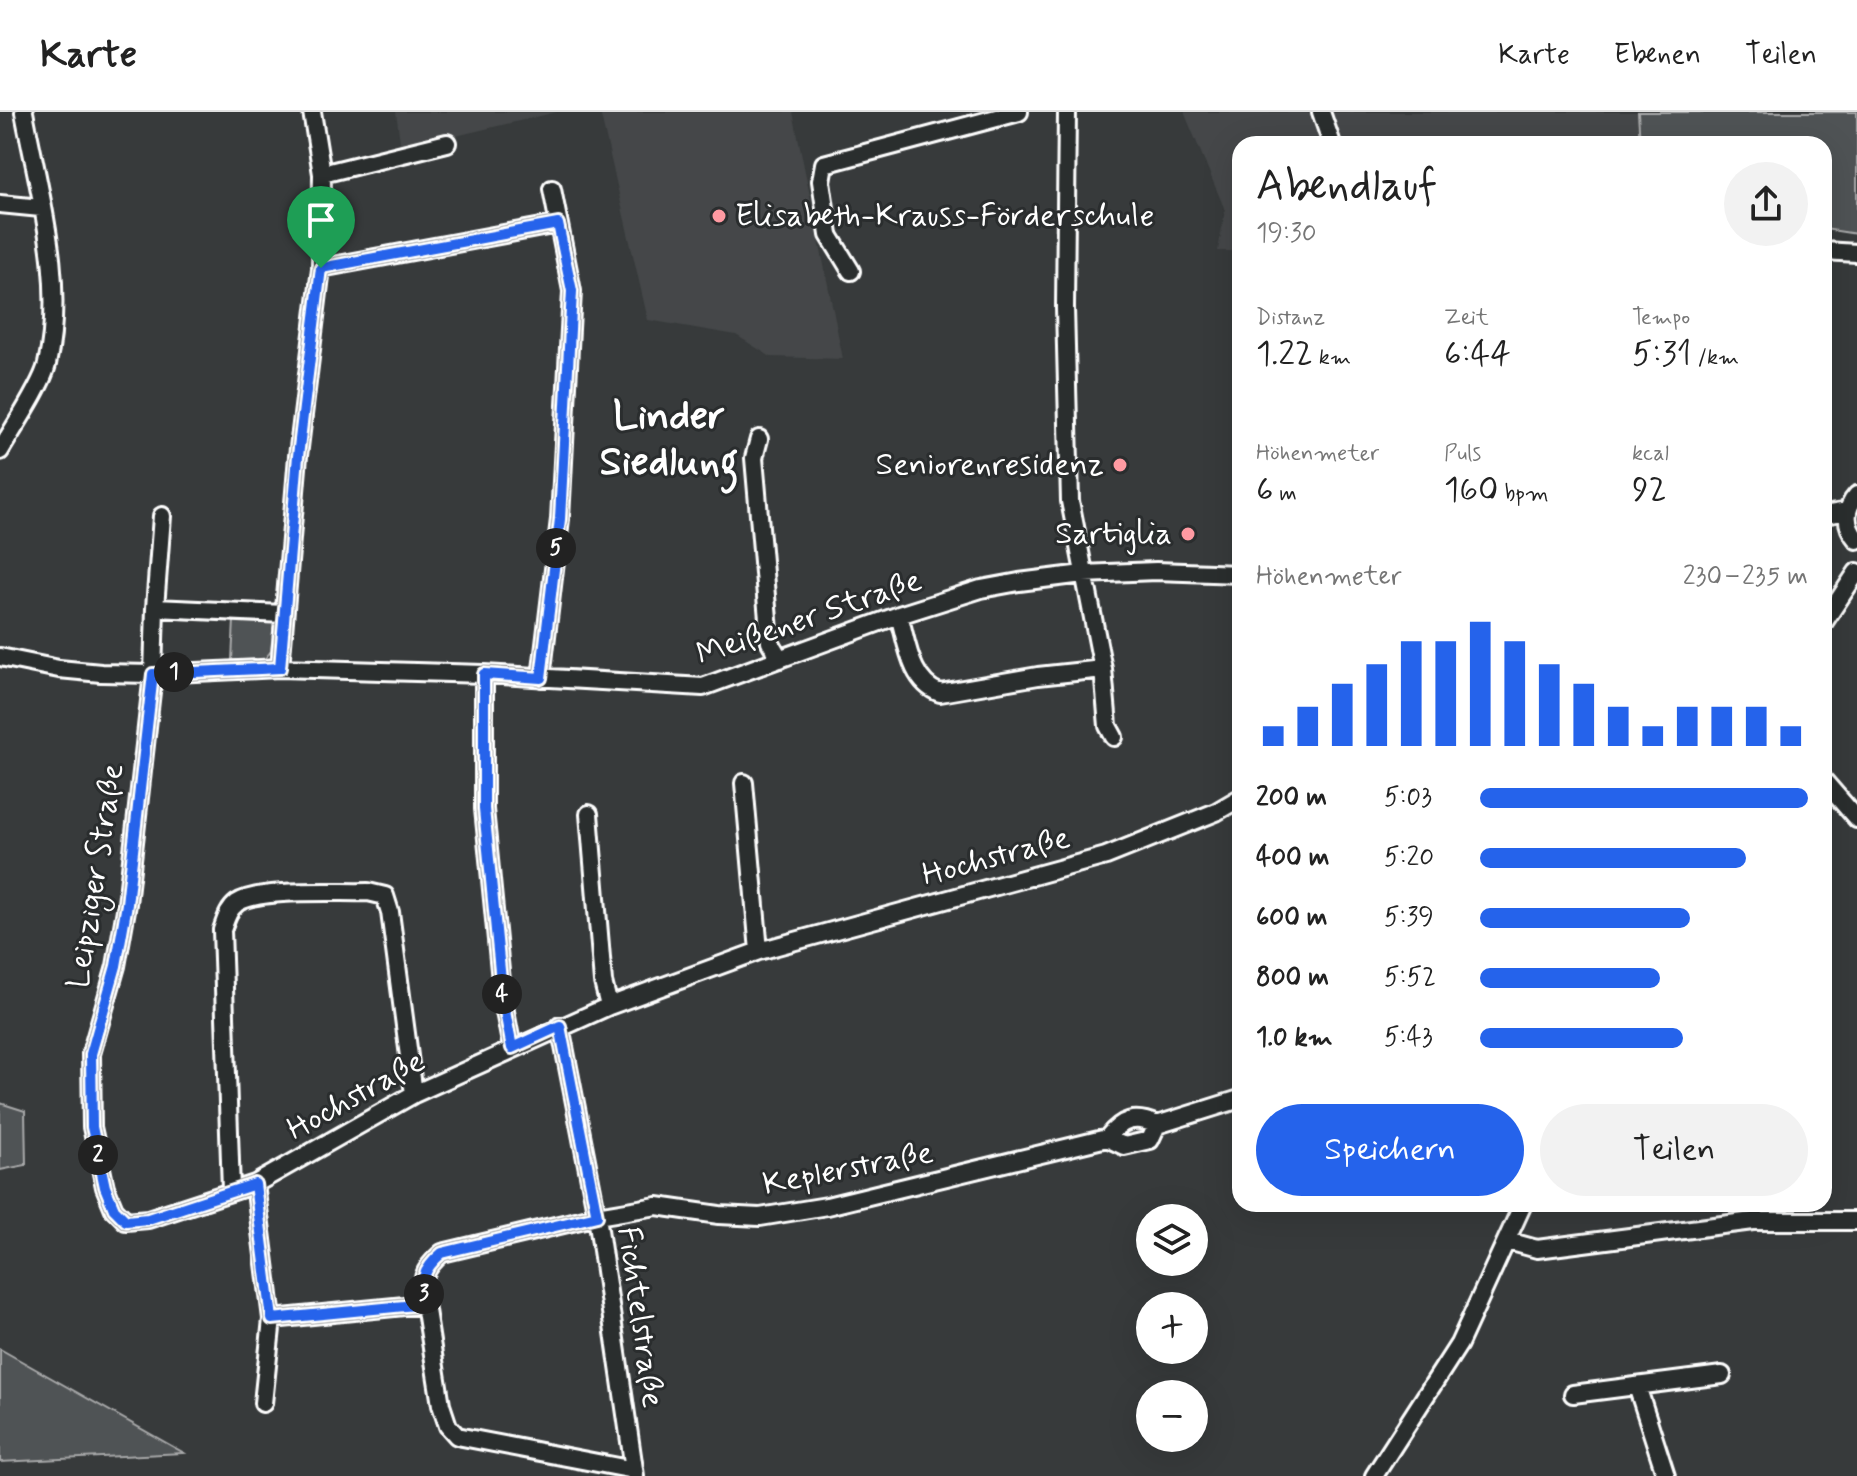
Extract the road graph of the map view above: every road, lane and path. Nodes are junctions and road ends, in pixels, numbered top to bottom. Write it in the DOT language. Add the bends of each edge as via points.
graph roads {
  1 [pos="24,112"];
  2 [pos="312,112"];
  3 [pos="1019,112"];
  4 [pos="1067,112"];
  5 [pos="1321,112"];
  6 [pos="1329,136"];
  7 [pos="447,143"];
  8 [pos="322,174"];
  9 [pos="552,189"];
  10 [pos="0,204"];
  11 [pos="41,208"];
  12 [pos="558,224"];
  13 [pos="1832,251"];
  14 [pos="1857,253"];
  15 [pos="321,268"];
  16 [pos="851,271"];
  17 [pos="759,439"];
  18 [pos="0,451"];
  19 [pos="1857,495"];
  20 [pos="1848,511"];
  21 [pos="1832,514"];
  22 [pos="162,516"];
  23 [pos="1857,540"];
  24 [pos="1857,572"];
  25 [pos="1083,574"];
  26 [pos="1232,574"];
  27 [pos="155,608"];
  28 [pos="1832,610"];
  29 [pos="284,614"];
  30 [pos="899,615"];
  31 [pos="0,657"];
  32 [pos="780,659"];
  33 [pos="280,668"];
  34 [pos="1103,669"];
  35 [pos="153,674"];
  36 [pos="484,674"];
  37 [pos="541,678"];
  38 [pos="1114,737"];
  39 [pos="744,783"];
  40 [pos="1832,790"];
  41 [pos="1232,803"];
  42 [pos="589,814"];
  43 [pos="1857,819"];
  44 [pos="759,951"];
  45 [pos="609,1006"];
  46 [pos="560,1026"];
  47 [pos="512,1048"];
  48 [pos="414,1094"];
  49 [pos="1232,1102"];
  50 [pos="255,1184"];
  51 [pos="231,1190"];
  52 [pos="1520,1212"];
  53 [pos="597,1216"];
  54 [pos="126,1221"];
  55 [pos="1857,1221"];
  56 [pos="1508,1241"];
  57 [pos="425,1304"];
  58 [pos="272,1319"];
  59 [pos="1722,1375"];
  60 [pos="1637,1386"];
  61 [pos="1573,1394"];
  62 [pos="263,1403"];
  63 [pos="635,1473"];
  64 [pos="1374,1476"];
  65 [pos="1666,1476"];
  1 -- 11 [label="street"];
  2 -- 8 [label="street"];
  3 -- 16 [label="street" via="824,164 821,181 829,235"];
  4 -- 25 [label="street" via="1070,501"];
  5 -- 6 [label="street"];
  7 -- 8 [label="street"];
  8 -- 15 [label="street"];
  9 -- 12 [label="street"];
  10 -- 11 [label="street"];
  11 -- 18 [label="street" via="53,269 47,367"];
  12 -- 15 [label="street"];
  12 -- 37 [label="street" via="572,291 560,519"];
  13 -- 14 [label="street"];
  15 -- 29 [label="street"];
  17 -- 32 [label="street" via="754,458 770,642"];
  19 -- 20 [label="street"];
  20 -- 21 [label="street"];
  20 -- 23 [label="street"];
  22 -- 27 [label="street, Leipziger Straße"];
  24 -- 28 [label="street"];
  25 -- 26 [label="street, Meißener Straße"];
  25 -- 30 [label="street, Meißener Straße" via="981,589"];
  25 -- 34 [label="street"];
  27 -- 29 [label="street"];
  27 -- 35 [label="street, Leipziger Straße"];
  29 -- 33 [label="street"];
  30 -- 32 [label="street, Meißener Straße"];
  30 -- 34 [label="street" via="915,669 929,689 940,693"];
  31 -- 35 [label="street, Meißener Straße" via="59,669"];
  32 -- 37 [label="street, Meißener Straße" via="703,687"];
  33 -- 35 [label="street, Meißener Straße"];
  33 -- 36 [label="street, Meißener Straße"];
  34 -- 38 [label="street" via="1108,726"];
  35 -- 54 [label="street, Leipziger Straße" via="127,904 91,1054 92,1127 105,1187"];
  36 -- 37 [label="street, Meißener Straße"];
  36 -- 47 [label="street" via="484,809"];
  39 -- 44 [label="street"];
  40 -- 43 [label="street"];
  41 -- 44 [label="street, Hochstraße" via="1106,856"];
  42 -- 45 [label="street"];
  44 -- 45 [label="street, Hochstraße"];
  45 -- 46 [label="street, Hochstraße"];
  46 -- 47 [label="street, Hochstraße"];
  46 -- 53 [label="street, Fichtelstraße"];
  47 -- 48 [label="street, Hochstraße"];
  48 -- 50 [label="street, Hochstraße"];
  48 -- 51 [label="street" via="385,896 261,895 240,901 229,911 222,930"];
  49 -- 53 [label="street, Keplerstraße" via="1157,1125 1150,1140 1124,1146 1107,1138 841,1203 760,1217 657,1206"];
  50 -- 51 [label="street, Hochstraße"];
  50 -- 58 [label="street"];
  51 -- 54 [label="street, Hochstraße" via="148,1219"];
  52 -- 56 [label="street"];
  53 -- 57 [label="street, Keplerstraße" via="442,1253 427,1266"];
  53 -- 63 [label="street, Fichtelstraße"];
  55 -- 56 [label="street" via="1753,1221 1537,1249"];
  56 -- 64 [label="street" via="1459,1344"];
  57 -- 58 [label="street"];
  57 -- 63 [label="street, Keplerstraße" via="441,1405 457,1436"];
  58 -- 62 [label="street"];
  59 -- 60 [label="street"];
  60 -- 61 [label="street"];
  60 -- 65 [label="street"];
}
